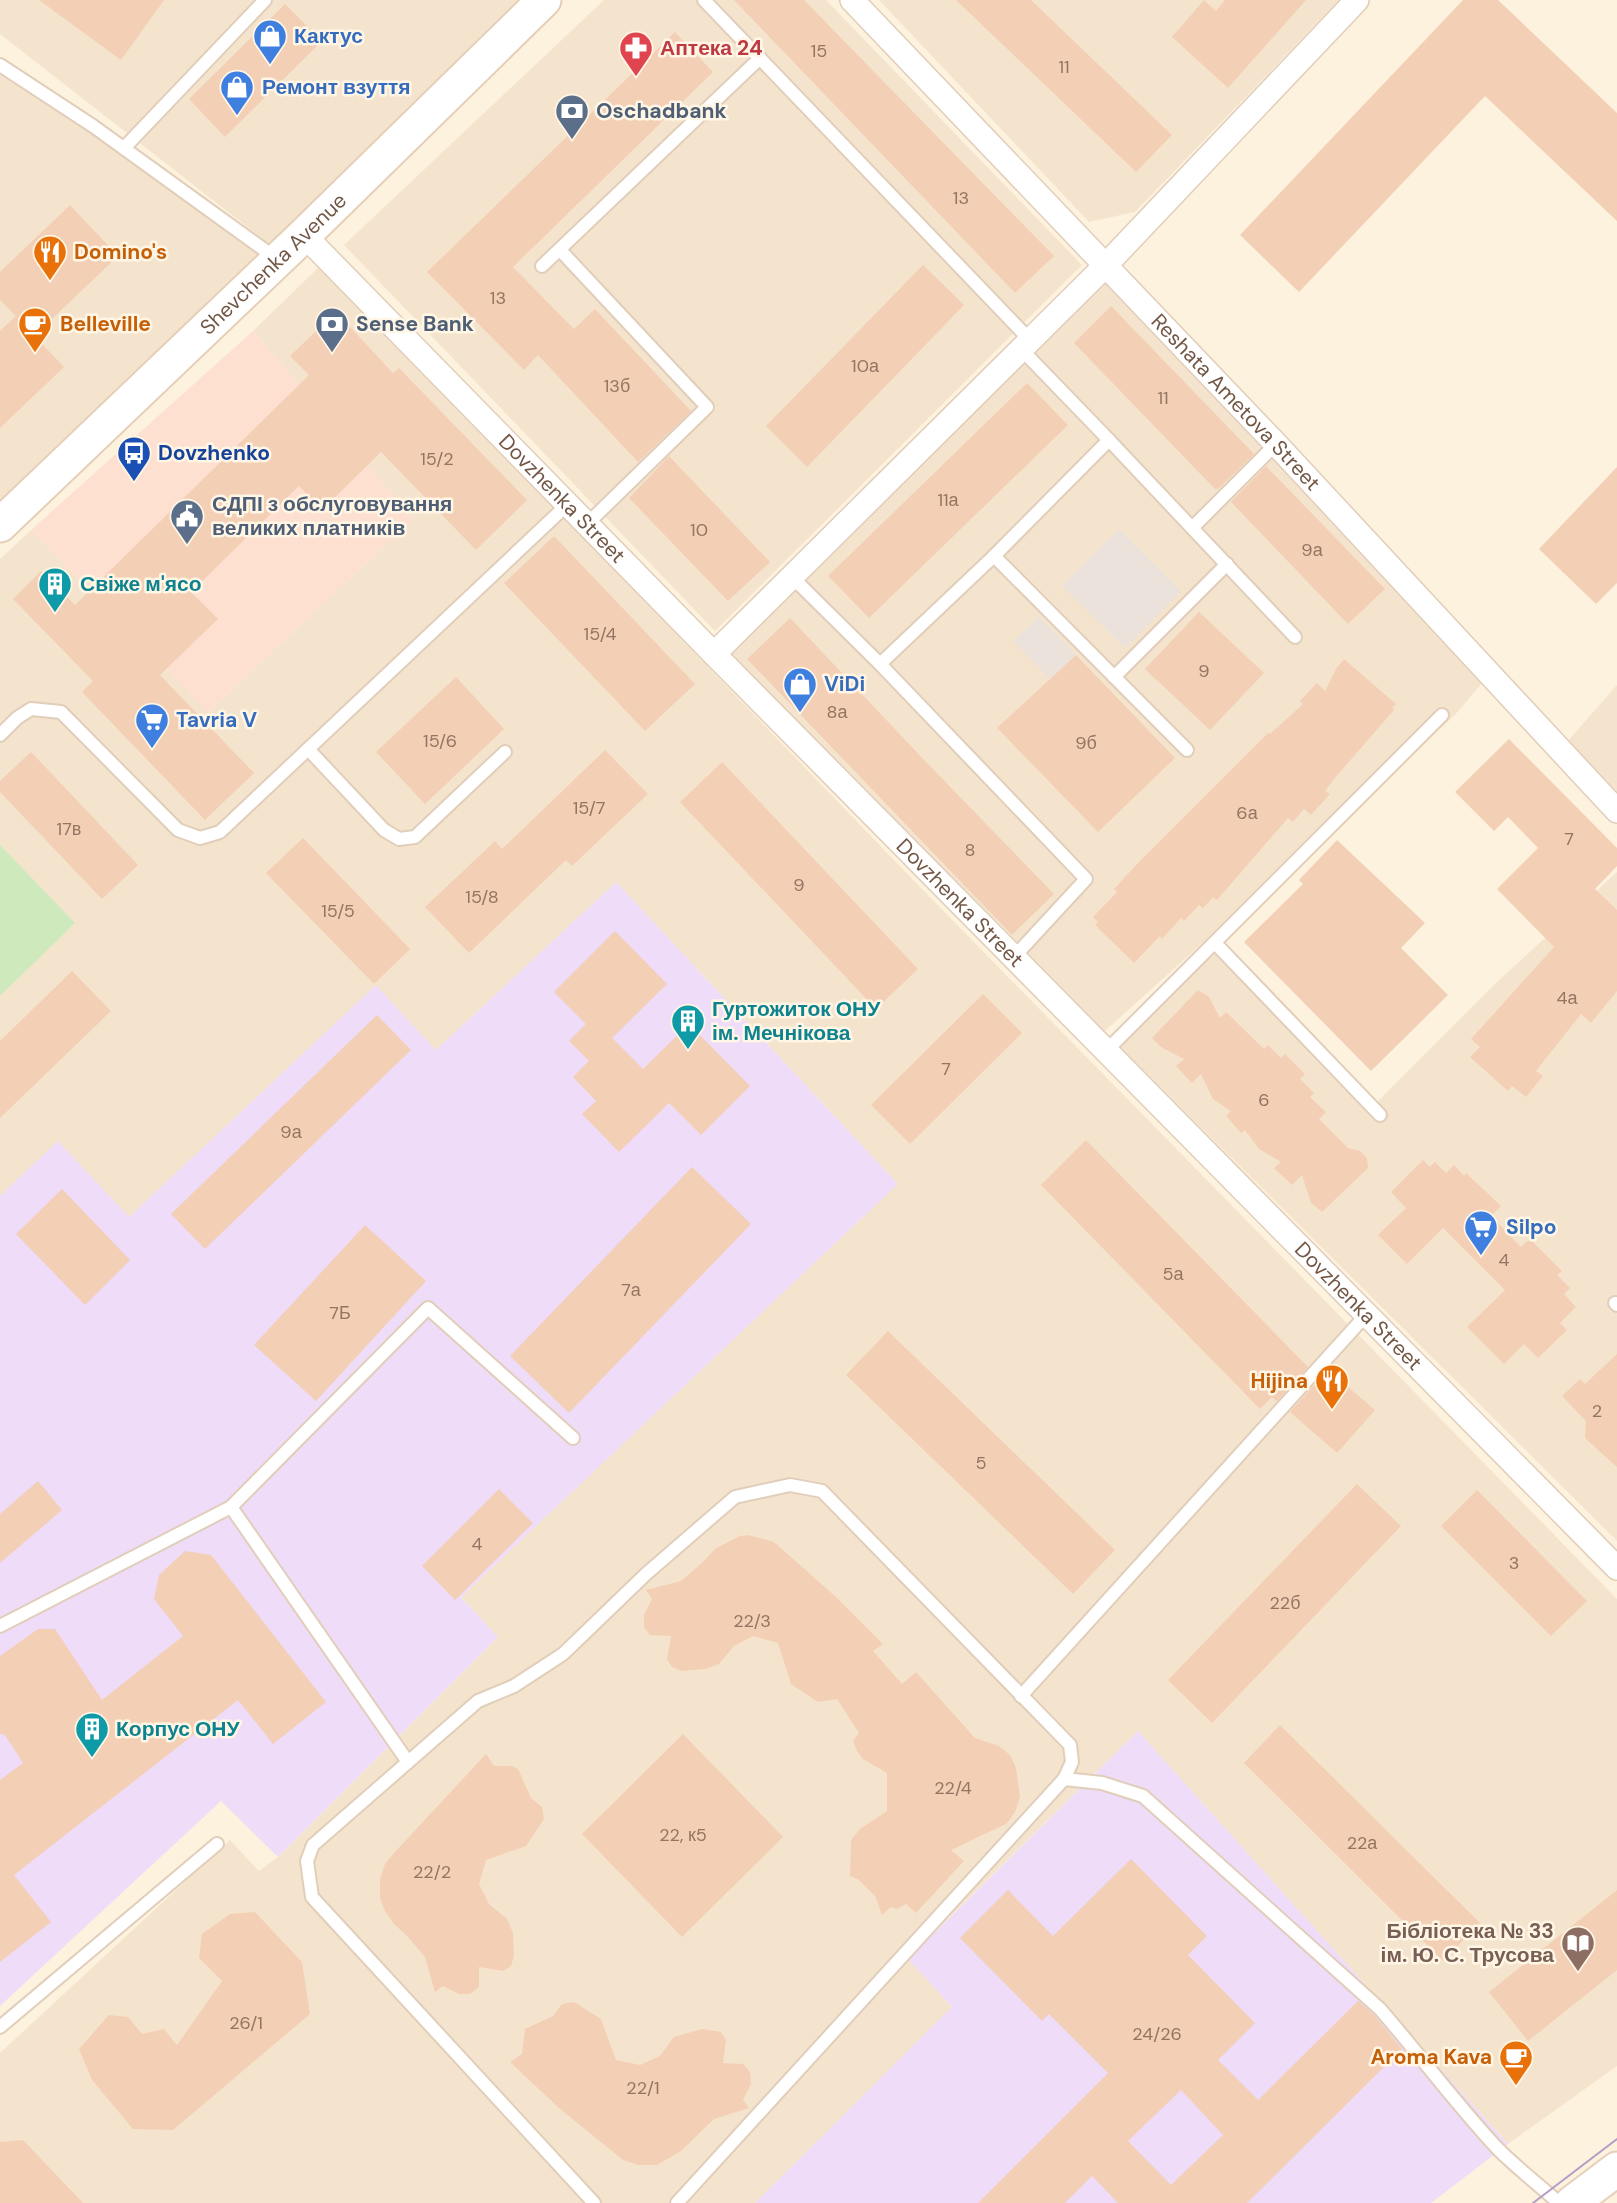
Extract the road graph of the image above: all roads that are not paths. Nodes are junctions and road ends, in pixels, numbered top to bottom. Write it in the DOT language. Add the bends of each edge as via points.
graph roads {
  1 [pos="265,0"];
  2 [pos="544,0"];
  3 [pos="704,0"];
  4 [pos="852,0"];
  5 [pos="1357,0"];
  6 [pos="760,58"];
  7 [pos="0,65"];
  8 [pos="124,148"];
  9 [pos="304,235"];
  10 [pos="560,250"];
  11 [pos="277,259"];
  12 [pos="542,266"];
  13 [pos="1105,266"];
  14 [pos="1026,345"];
  15 [pos="1109,440"];
  16 [pos="1276,444"];
  17 [pos="568,504"];
  18 [pos="2,520"];
  19 [pos="587,524"];
  20 [pos="1192,528"];
  21 [pos="994,556"];
  22 [pos="1227,564"];
  23 [pos="792,577"];
  24 [pos="1295,636"];
  25 [pos="714,654"];
  26 [pos="880,664"];
  27 [pos="1114,677"];
  28 [pos="1442,715"];
  29 [pos="0,735"];
  30 [pos="308,748"];
  31 [pos="1187,750"];
  32 [pos="505,752"];
  33 [pos="1617,811"];
  34 [pos="1215,943"];
  35 [pos="1014,957"];
  36 [pos="1106,1051"];
  37 [pos="1380,1115"];
  38 [pos="1367,1314"];
  39 [pos="573,1438"];
  40 [pos="230,1507"];
  41 [pos="1617,1568"];
  42 [pos="0,1626"];
  43 [pos="1021,1696"];
  44 [pos="408,1762"];
  45 [pos="1064,1779"];
  46 [pos="217,1844"];
  47 [pos="0,2027"];
  48 [pos="1617,2168"];
  49 [pos="1574,2202"];
  50 [pos="594,2203"];
  51 [pos="677,2203"];
  1 -- 8 [label="lane"];
  2 -- 9 [label="main road, Shevchenka Avenue"];
  3 -- 6 [label="lane"];
  4 -- 13 [label="street, Reshata Ametova Street"];
  5 -- 13 [label="street"];
  6 -- 10 [label="lane"];
  6 -- 14 [label="lane"];
  7 -- 8 [label="lane"];
  8 -- 11 [label="lane"];
  9 -- 11 [label="main road, Shevchenka Avenue"];
  9 -- 17 [label="street, Dovzhenka Street"];
  10 -- 12 [label="lane"];
  10 -- 19 [label="lane" via="707,407"];
  11 -- 18 [label="main road, Shevchenka Avenue"];
  13 -- 14 [label="street"];
  13 -- 16 [label="street, Reshata Ametova Street"];
  14 -- 15 [label="lane"];
  14 -- 23 [label="street"];
  15 -- 20 [label="lane"];
  15 -- 21 [label="lane"];
  16 -- 20 [label="lane"];
  16 -- 33 [label="street, Reshata Ametova Street"];
  17 -- 19 [label="street, Dovzhenka Street"];
  17 -- 30 [label="lane"];
  19 -- 25 [label="street, Dovzhenka Street"];
  20 -- 22 [label="lane"];
  21 -- 26 [label="lane"];
  21 -- 27 [label="lane"];
  22 -- 24 [label="lane"];
  22 -- 27 [label="lane"];
  23 -- 25 [label="street"];
  23 -- 26 [label="lane"];
  25 -- 35 [label="street, Dovzhenka Street"];
  26 -- 35 [label="lane" via="1086,879"];
  27 -- 31 [label="lane"];
  28 -- 34 [label="lane"];
  29 -- 30 [label="lane" via="31,709 61,712 178,830 200,838 220,832"];
  30 -- 32 [label="lane" via="384,830 399,839 415,837"];
  34 -- 36 [label="lane"];
  34 -- 37 [label="lane"];
  35 -- 36 [label="street, Dovzhenka Street"];
  36 -- 38 [label="street, Dovzhenka Street"];
  38 -- 41 [label="street, Dovzhenka Street"];
  38 -- 43 [label="lane"];
  39 -- 40 [label="lane" via="428,1308"];
  40 -- 42 [label="lane"];
  40 -- 44 [label="lane"];
  43 -- 44 [label="lane" via="822,1491 790,1485 735,1497 563,1654 514,1686 478,1701"];
  43 -- 45 [label="lane" via="1070,1745 1072,1762"];
  44 -- 50 [label="lane" via="313,1845 307,1861 312,1897"];
  45 -- 49 [label="lane" via="1102,1783 1143,1796 1380,2009 1500,2150"];
  45 -- 51 [label="lane"];
  46 -- 47 [label="lane"];
  48 -- 49 [label="main road"];
}
